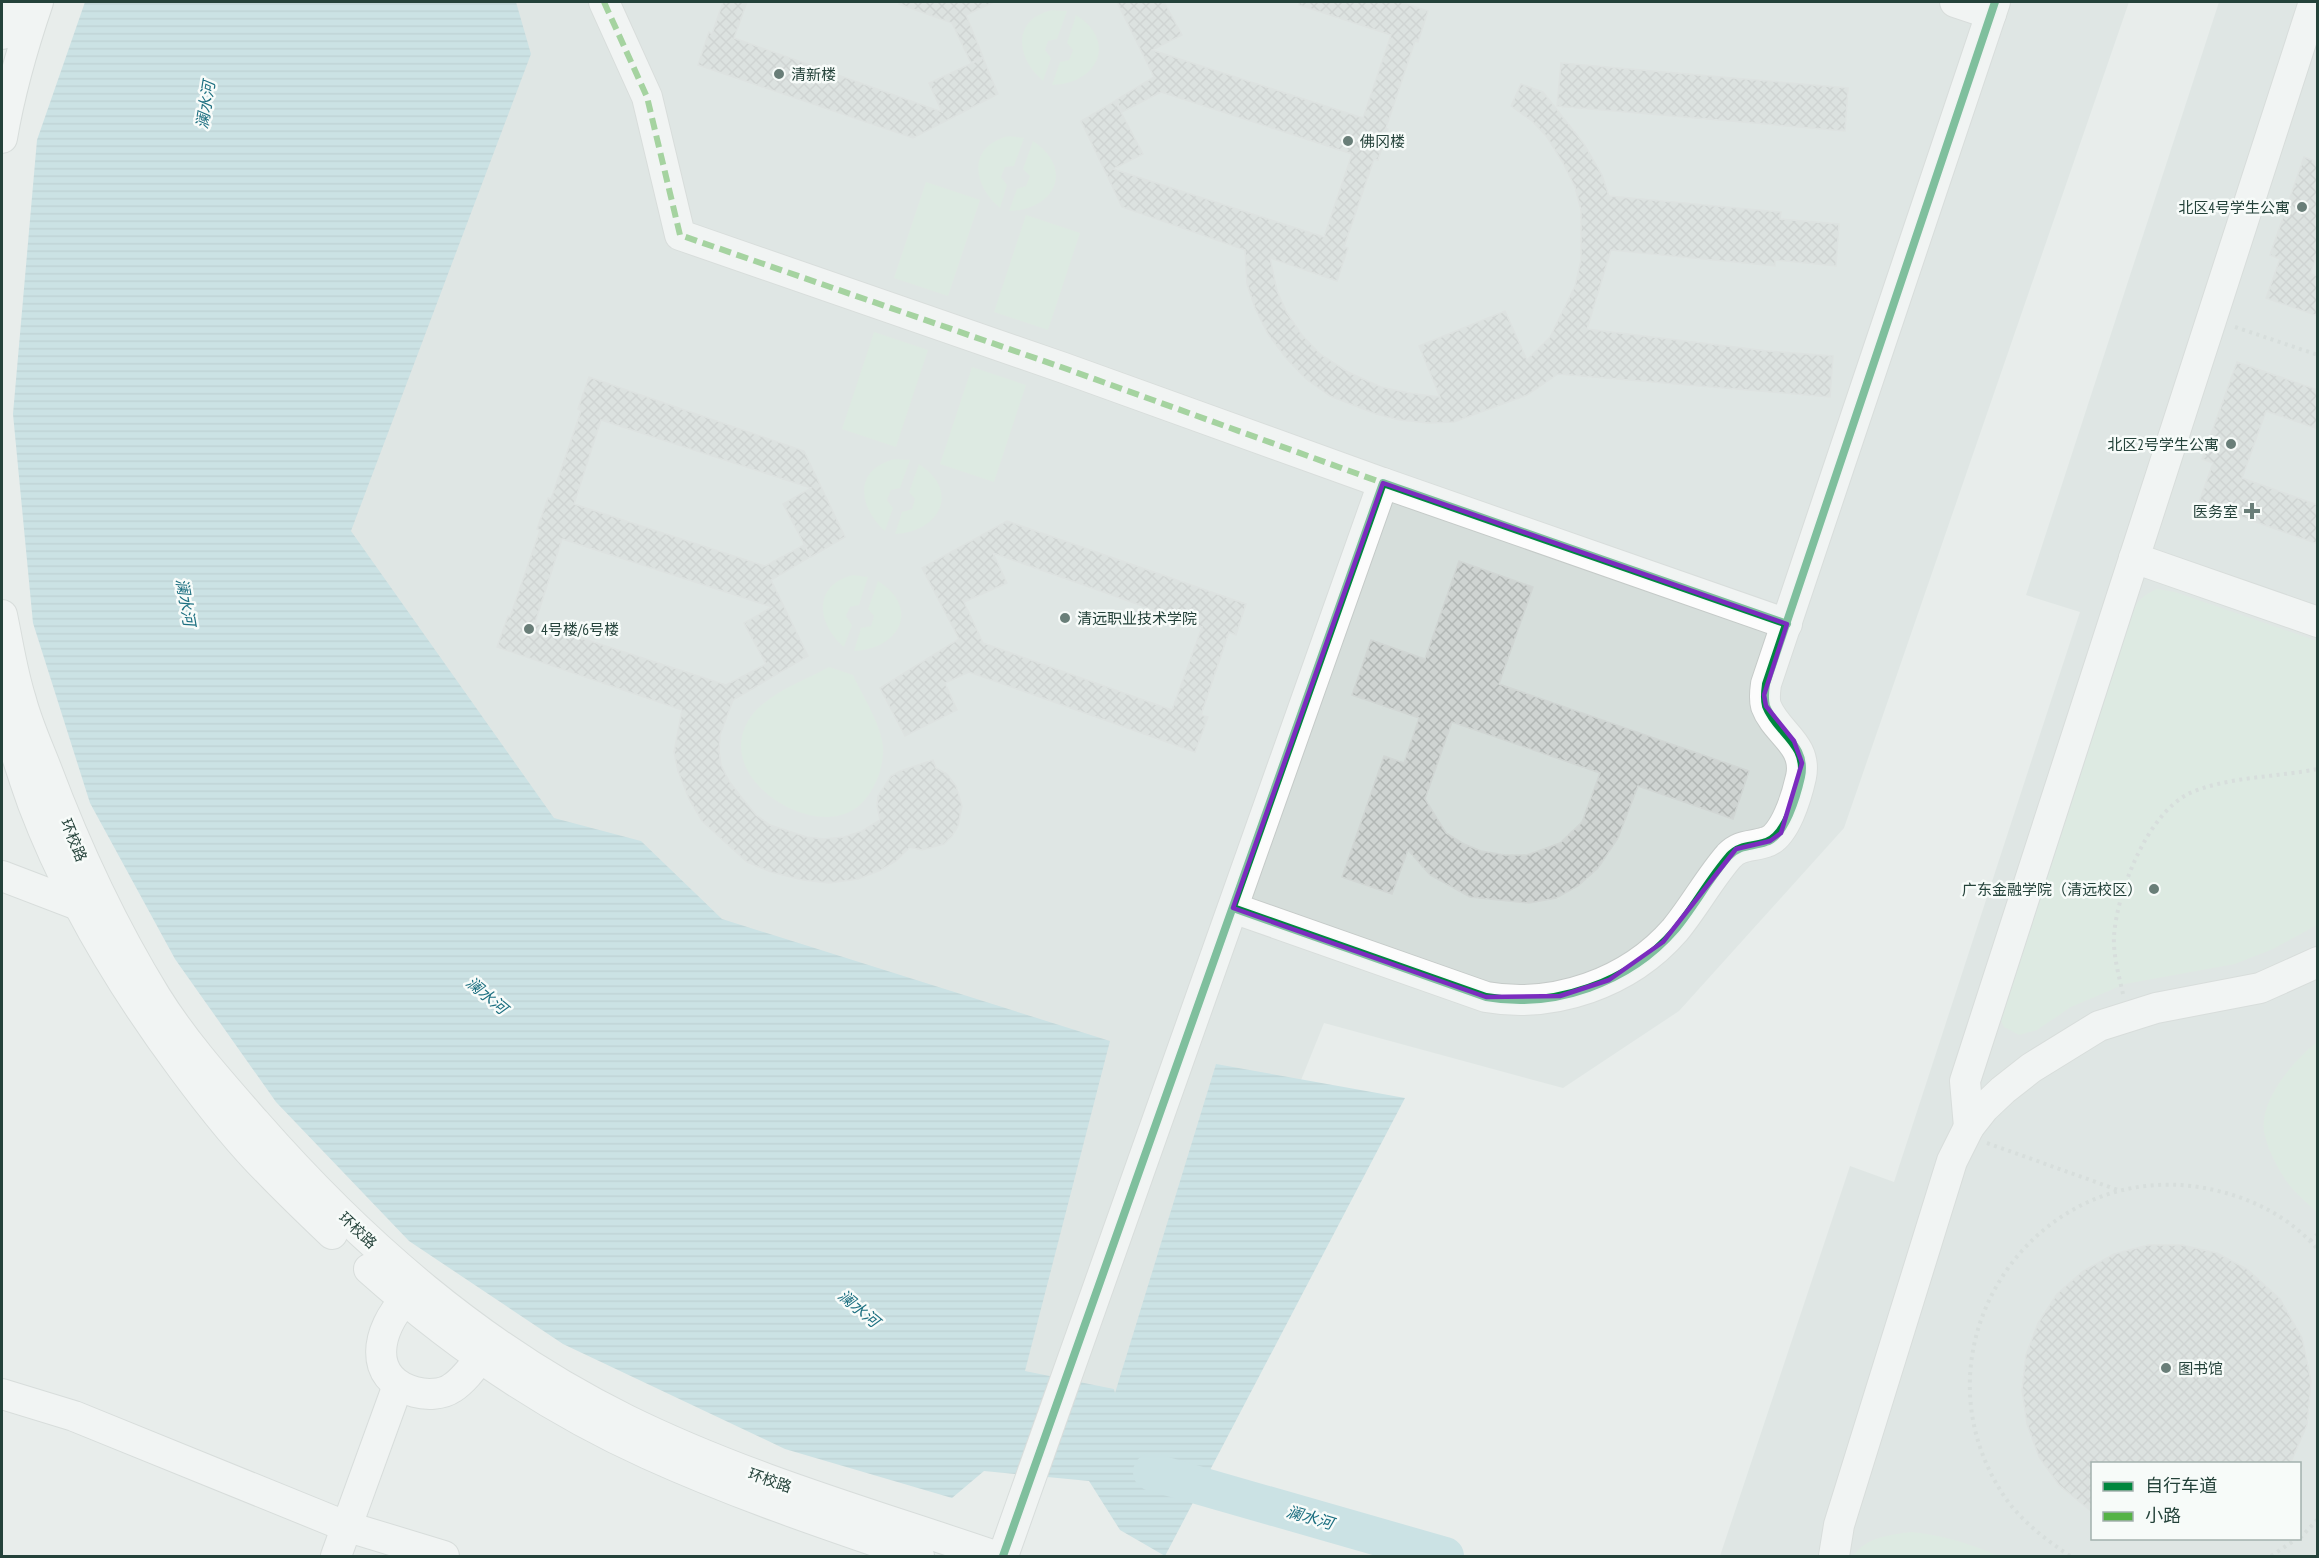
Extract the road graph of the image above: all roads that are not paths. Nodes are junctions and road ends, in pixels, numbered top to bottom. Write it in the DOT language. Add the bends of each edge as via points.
graph roads {
  1 [pos="12,2"];
  2 [pos="38,2"];
  3 [pos="604,2"];
  4 [pos="1955,2"];
  5 [pos="2314,2"];
  6 [pos="1993,8"];
  7 [pos="2,34"];
  8 [pos="2,138"];
  9 [pos="1383,483"];
  10 [pos="2134,558"];
  11 [pos="2,615"];
  12 [pos="2318,622"];
  13 [pos="1787,624"];
  14 [pos="2,704"];
  15 [pos="2,876"];
  16 [pos="78,905"];
  17 [pos="1233,908"];
  18 [pos="2318,962"];
  19 [pos="1966,1131"];
  20 [pos="405,1300"];
  21 [pos="480,1358"];
  22 [pos="398,1386"];
  23 [pos="2,1394"];
  24 [pos="345,1526"];
  25 [pos="336,1557"];
  26 [pos="444,1557"];
  27 [pos="919,1557"];
  28 [pos="995,1557"];
  29 [pos="1003,1557"];
  30 [pos="1834,1557"];
  1 -- 7 [label="street"];
  2 -- 8 [label="street" via="9,97"];
  3 -- 9 [label="street" via="647,97 680,235"];
  4 -- 6 [label="street"];
  5 -- 10 [label="street"];
  6 -- 13 [label="street"];
  9 -- 13 [label="street"];
  9 -- 17 [label="street"];
  10 -- 12 [label="street"];
  10 -- 19 [label="street" via="1965,1081"];
  11 -- 28 [label="street, 环校路" via="21,700 83,862 117,932 188,1044 294,1167 342,1216 396,1266 498,1345 625,1419 750,1474"];
  13 -- 17 [label="street" via="1764,695 1776,723 1794,741 1802,763 1801,778 1781,832 1770,842 1736,849 1663,942 1648,957 1609,980 1550,997 1486,997"];
  14 -- 16 [label="street, 环校路" via="33,804"];
  15 -- 16 [label="street"];
  16 -- 20 [label="street, 环校路" via="141,1010 212,1107 266,1170"];
  17 -- 29 [label="street"];
  18 -- 19 [label="street" via="2260,988 2156,1008 2090,1031 2031,1068 1984,1108"];
  19 -- 30 [label="street" via="1952,1161 1839,1525"];
  20 -- 21 [label="street, 环校路"];
  20 -- 22 [label="street" via="387,1322 380,1352 389,1377"];
  21 -- 22 [label="street" via="450,1389 423,1394"];
  21 -- 27 [label="street, 环校路" via="539,1396 646,1453 724,1487"];
  22 -- 24 [label="street"];
  23 -- 24 [label="street" via="74,1416"];
  24 -- 25 [label="street"];
  24 -- 26 [label="street"];
}
